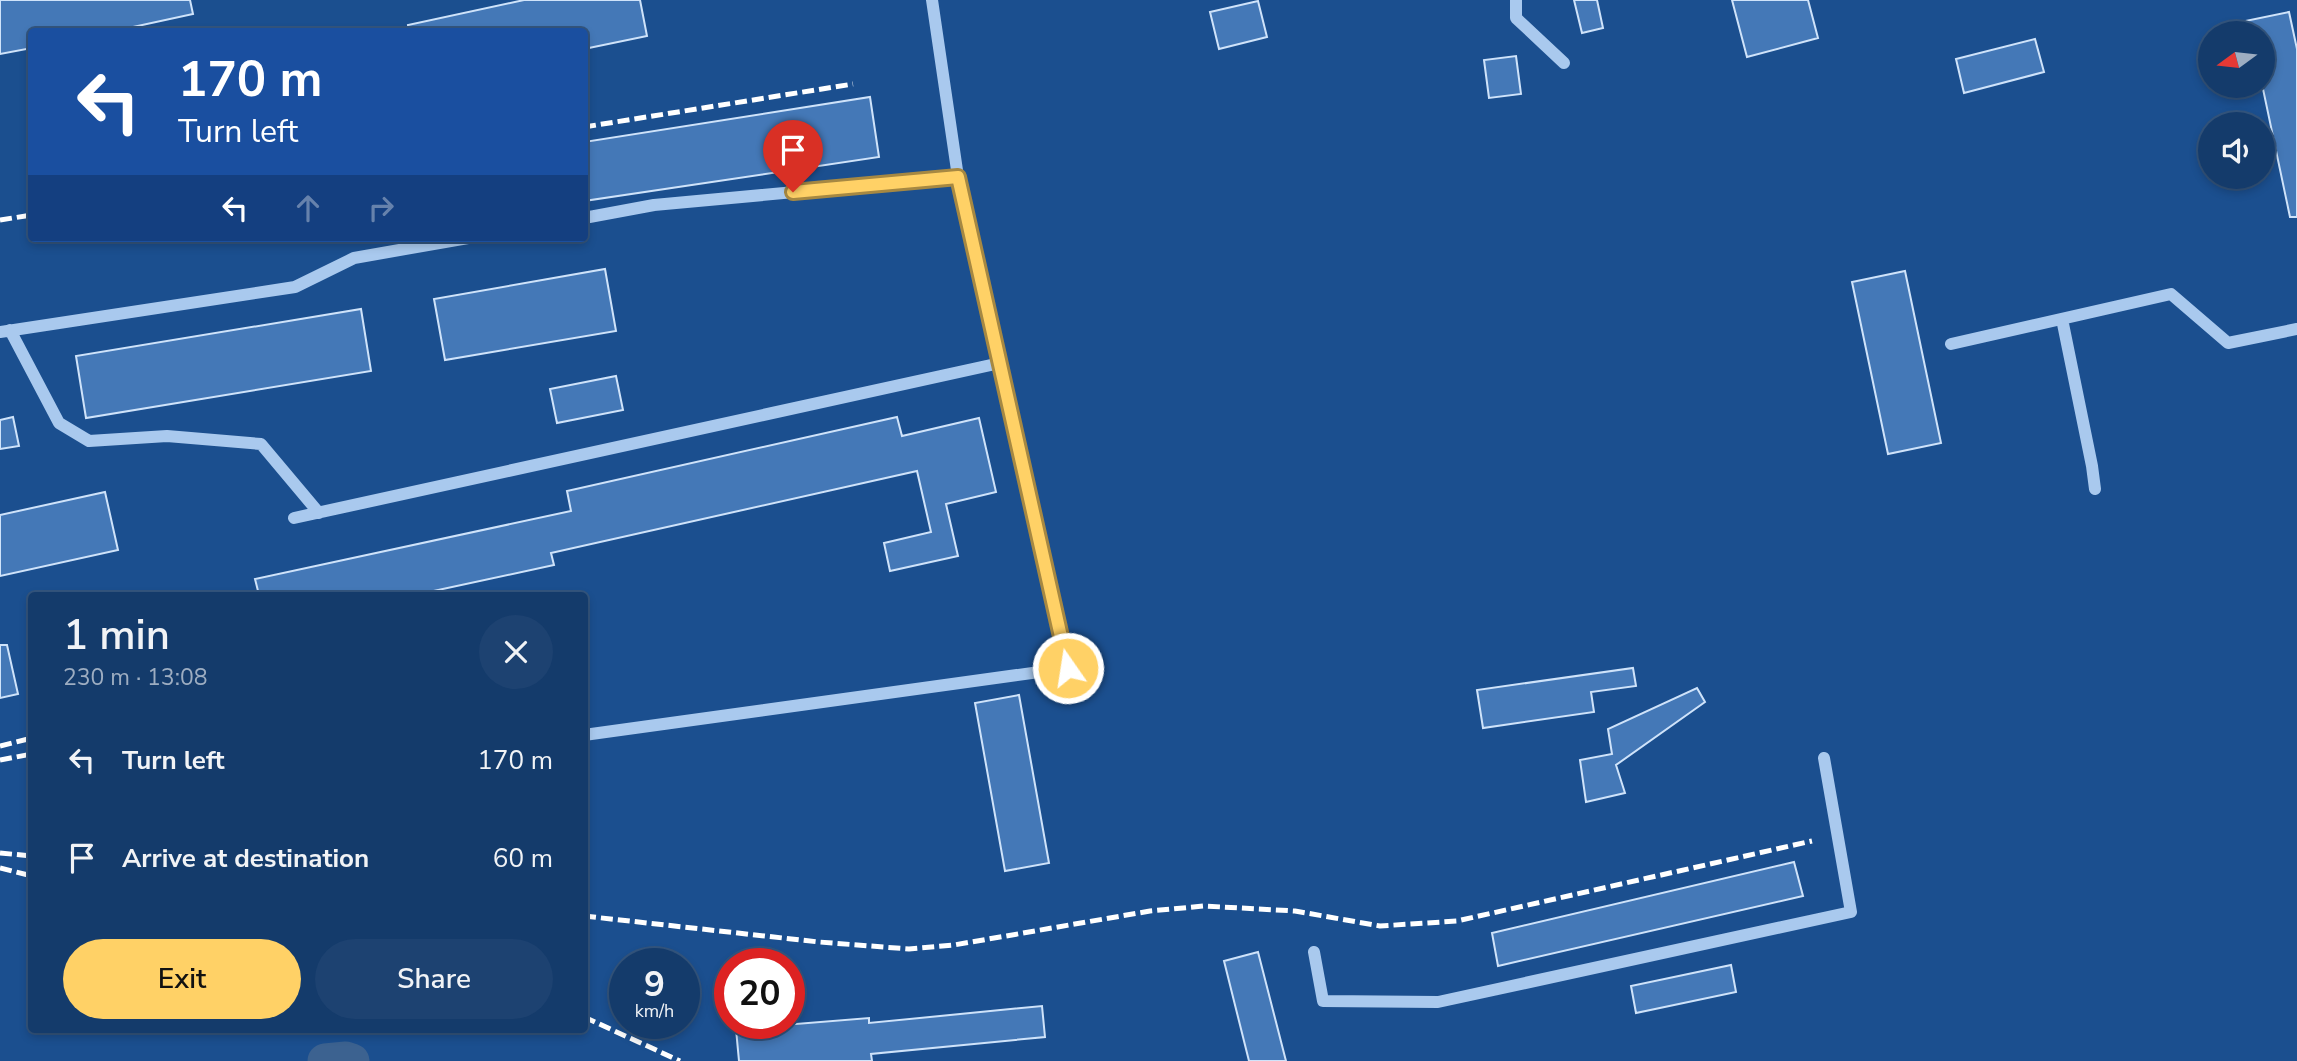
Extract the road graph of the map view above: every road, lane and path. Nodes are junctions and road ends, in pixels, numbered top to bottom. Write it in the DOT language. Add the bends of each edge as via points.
graph roads {
  1 [pos="932,0"];
  2 [pos="1516,0"];
  3 [pos="1564,63"];
  4 [pos="958,177"];
  5 [pos="588,217"];
  6 [pos="445,242"];
  7 [pos="2062,319"];
  8 [pos="2297,329"];
  9 [pos="5,331"];
  10 [pos="1951,344"];
  11 [pos="1000,363"];
  12 [pos="2095,489"];
  13 [pos="319,513"];
  14 [pos="294,518"];
  15 [pos="588,734"];
  16 [pos="1824,758"];
  17 [pos="1314,952"];
  1 -- 4 [label="lane"];
  2 -- 3 [label="lane" via="1516,18"];
  4 -- 5 [label="lane" via="654,205"];
  4 -- 11 [label="lane"];
  6 -- 9 [label="lane" via="354,258 295,287"];
  7 -- 8 [label="lane" via="2171,294 2228,343"];
  7 -- 10 [label="lane"];
  7 -- 12 [label="lane"];
  9 -- 13 [label="lane" via="59,423 89,441 167,436 261,444"];
  11 -- 13 [label="lane"];
  11 -- 15 [label="lane" via="1068,668"];
  13 -- 14 [label="lane"];
  16 -- 17 [label="lane" via="1851,912 1438,1002 1323,1001"];
}
